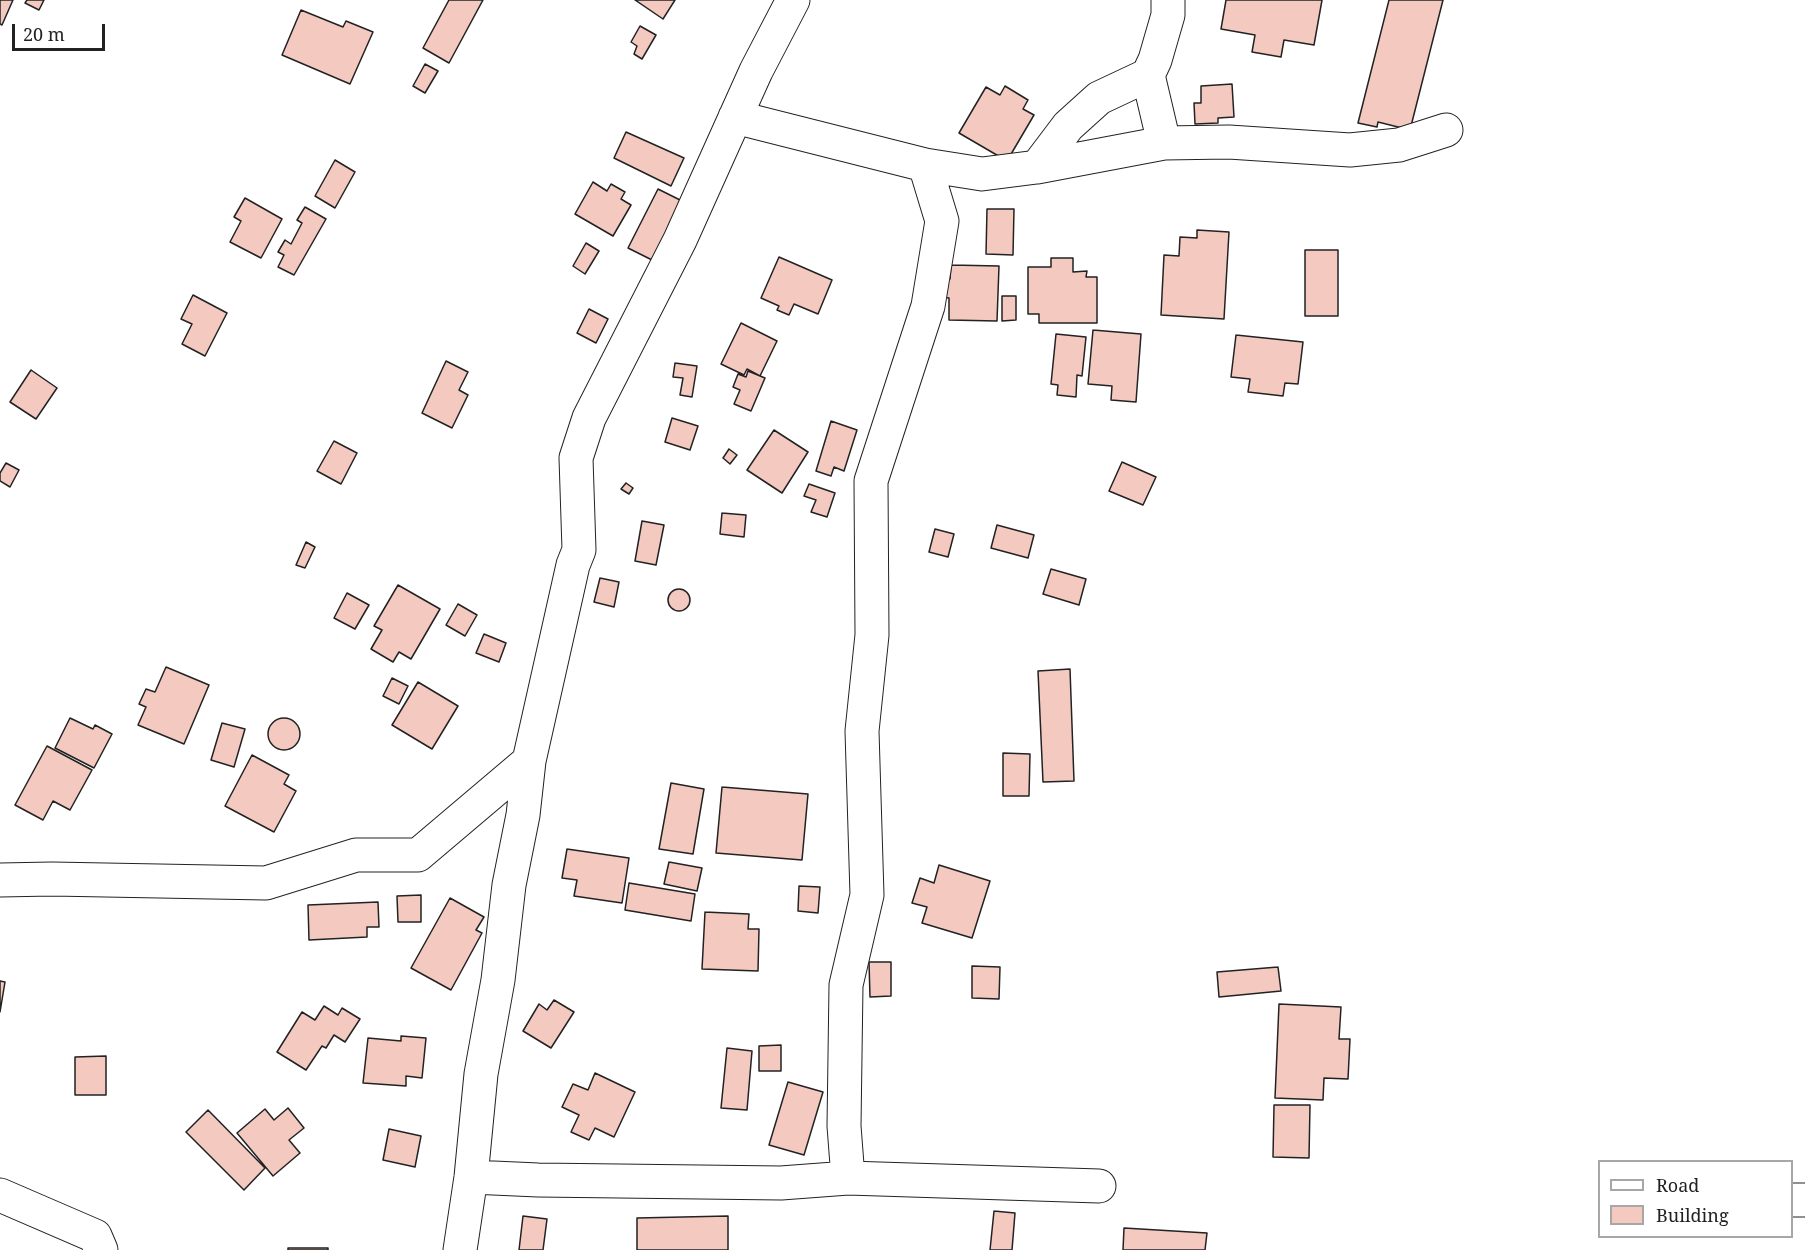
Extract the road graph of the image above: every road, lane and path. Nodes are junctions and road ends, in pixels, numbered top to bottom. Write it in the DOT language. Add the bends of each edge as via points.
graph roads {
  1 [pos="794,0"];
  2 [pos="1168,0"];
  3 [pos="1148,75"];
  4 [pos="735,117"];
  5 [pos="1446,130"];
  6 [pos="1164,143"];
  7 [pos="925,165"];
  8 [pos="1037,167"];
  9 [pos="530,761"];
  10 [pos="0,880"];
  11 [pos="471,1178"];
  12 [pos="848,1178"];
  13 [pos="1100,1186"];
  14 [pos="0,1195"];
  15 [pos="101,1250"];
  16 [pos="460,1250"];
  1 -- 4 [label="street"];
  2 -- 3 [label="street" via="1165,27"];
  3 -- 6 [label="street"];
  3 -- 8 [label="street" via="1099,98 1068,126"];
  4 -- 7 [label="street"];
  4 -- 9 [label="street" via="680,240 589,418 576,458 579,550"];
  5 -- 6 [label="street" via="1399,145 1350,150 1229,142"];
  6 -- 8 [label="street"];
  7 -- 8 [label="street" via="981,174"];
  7 -- 12 [label="street" via="942,221 928,306 871,481 872,635 862,731 867,895 846,985 844,1126"];
  9 -- 10 [label="street" via="418,855 356,855 266,883"];
  9 -- 11 [label="street" via="498,981 480,1074"];
  11 -- 12 [label="street" via="781,1183"];
  11 -- 16 [label="street"];
  12 -- 13 [label="street"];
  14 -- 15 [label="street" via="95,1236"];
}
